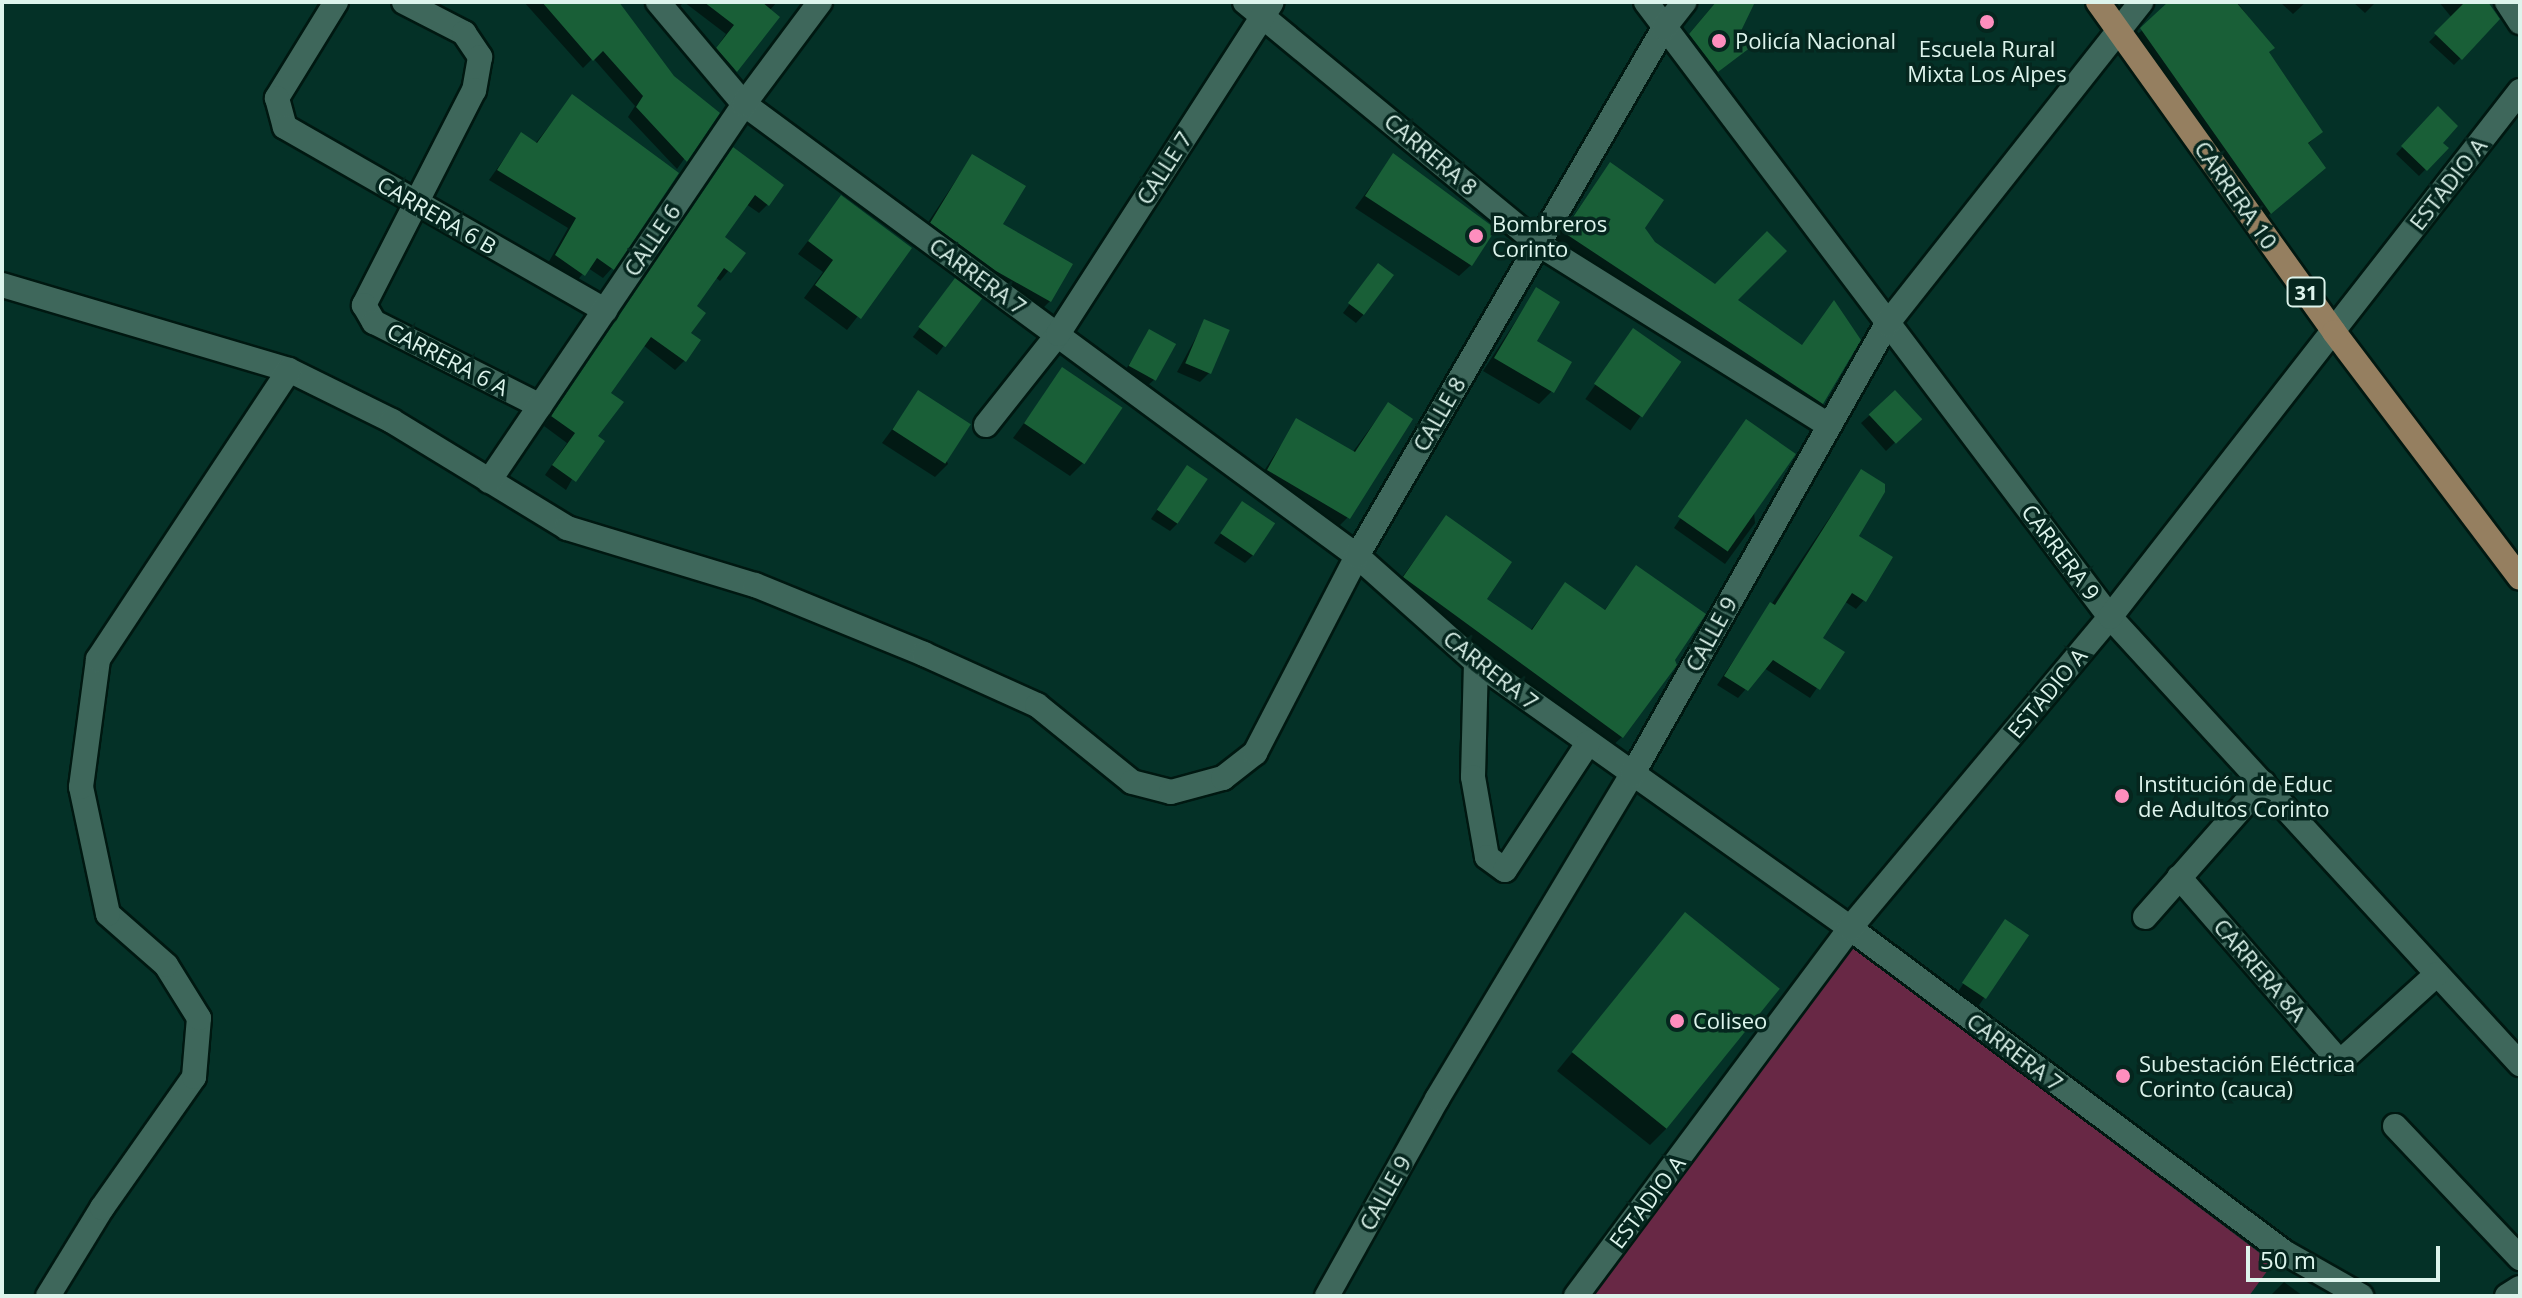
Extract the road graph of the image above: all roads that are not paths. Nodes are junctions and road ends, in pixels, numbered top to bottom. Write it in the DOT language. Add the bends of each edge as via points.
graph roads {
  1 [pos="336,2"];
  2 [pos="404,2"];
  3 [pos="658,2"];
  4 [pos="820,2"];
  5 [pos="1646,2"];
  6 [pos="1684,2"];
  7 [pos="2098,2"];
  8 [pos="2141,2"];
  9 [pos="2507,2"];
  10 [pos="1260,6"];
  11 [pos="2520,22"];
  12 [pos="1664,28"];
  13 [pos="2118,28"];
  14 [pos="2520,91"];
  15 [pos="744,104"];
  16 [pos="418,205"];
  17 [pos="1537,243"];
  18 [pos="2,285"];
  19 [pos="605,310"];
  20 [pos="1887,324"];
  21 [pos="2334,332"];
  22 [pos="1058,334"];
  23 [pos="289,370"];
  24 [pos="540,406"];
  25 [pos="986,425"];
  26 [pos="1828,425"];
  27 [pos="489,481"];
  28 [pos="1357,556"];
  29 [pos="2520,578"];
  30 [pos="2110,617"];
  31 [pos="1476,662"];
  32 [pos="1588,743"];
  33 [pos="1632,775"];
  34 [pos="2263,783"];
  35 [pos="2179,877"];
  36 [pos="2145,917"];
  37 [pos="1850,928"];
  38 [pos="2437,974"];
  39 [pos="2520,1064"];
  40 [pos="2395,1126"];
  41 [pos="2520,1258"];
  42 [pos="2520,1288"];
  43 [pos="48,1296"];
  44 [pos="1327,1296"];
  45 [pos="1576,1296"];
  46 [pos="2361,1296"];
  47 [pos="2507,1296"];
  1 -- 16 [label="street, CARRERA 6 B" via="277,98 277,112 285,127"];
  2 -- 16 [label="street" via="464,33 480,57 474,90"];
  3 -- 15 [label="street, CARRERA 7"];
  4 -- 15 [label="street, CALLE 6"];
  5 -- 12 [label="street, CARRERA 9"];
  6 -- 12 [label="street, CALLE 8"];
  7 -- 13 [label="main road, CARRERA 10 / 31"];
  8 -- 13 [label="street, CALLE 9"];
  9 -- 11 [label="street"];
  10 -- 17 [label="street, CARRERA 8"];
  10 -- 22 [label="street, CALLE 7"];
  12 -- 17 [label="street, CALLE 8"];
  12 -- 20 [label="street, CARRERA 9"];
  13 -- 20 [label="street, CALLE 9"];
  13 -- 21 [label="main road, CARRERA 10 / 31"];
  14 -- 21 [label="street, ESTADIO A"];
  15 -- 19 [label="street, CALLE 6"];
  15 -- 22 [label="street, CARRERA 7"];
  16 -- 19 [label="street, CARRERA 6 B"];
  16 -- 24 [label="street, CARRERA 6 A" via="364,305 374,322"];
  17 -- 26 [label="street, CARRERA 8"];
  17 -- 28 [label="street, CALLE 8"];
  18 -- 23 [label="street"];
  19 -- 24 [label="street, CALLE 6"];
  20 -- 26 [label="street, CALLE 9"];
  20 -- 30 [label="street, CARRERA 9"];
  21 -- 29 [label="main road, CARRERA 10 / 31"];
  21 -- 30 [label="street, ESTADIO A"];
  22 -- 25 [label="street, CALLE 7"];
  22 -- 28 [label="street, CARRERA 7"];
  23 -- 27 [label="street" via="392,421"];
  23 -- 43 [label="street" via="98,659 81,787 108,914 166,965 199,1018 194,1077"];
  24 -- 27 [label="street, CALLE 6"];
  26 -- 33 [label="street, CALLE 9"];
  27 -- 28 [label="street, CALLE 8" via="567,528 755,585 1037,705 1132,782 1171,792 1223,778 1255,753"];
  28 -- 31 [label="street, CARRERA 7"];
  30 -- 34 [label="street, CARRERA 9"];
  30 -- 37 [label="street, ESTADIO A"];
  31 -- 32 [label="street, CARRERA 7"];
  31 -- 32 [label="street" via="1473,777 1487,857 1505,870"];
  32 -- 33 [label="street, CARRERA 7"];
  33 -- 37 [label="street, CARRERA 7"];
  33 -- 44 [label="street, CALLE 9" via="1437,1099"];
  34 -- 35 [label="street"];
  34 -- 38 [label="street, CARRERA 9"];
  35 -- 36 [label="street"];
  35 -- 38 [label="street, CARRERA 8A" via="2340,1062"];
  37 -- 45 [label="street, ESTADIO A"];
  37 -- 46 [label="street, CARRERA 7" via="2284,1252"];
  38 -- 39 [label="street, CARRERA 9"];
  40 -- 41 [label="street"];
  42 -- 47 [label="street"];
}
